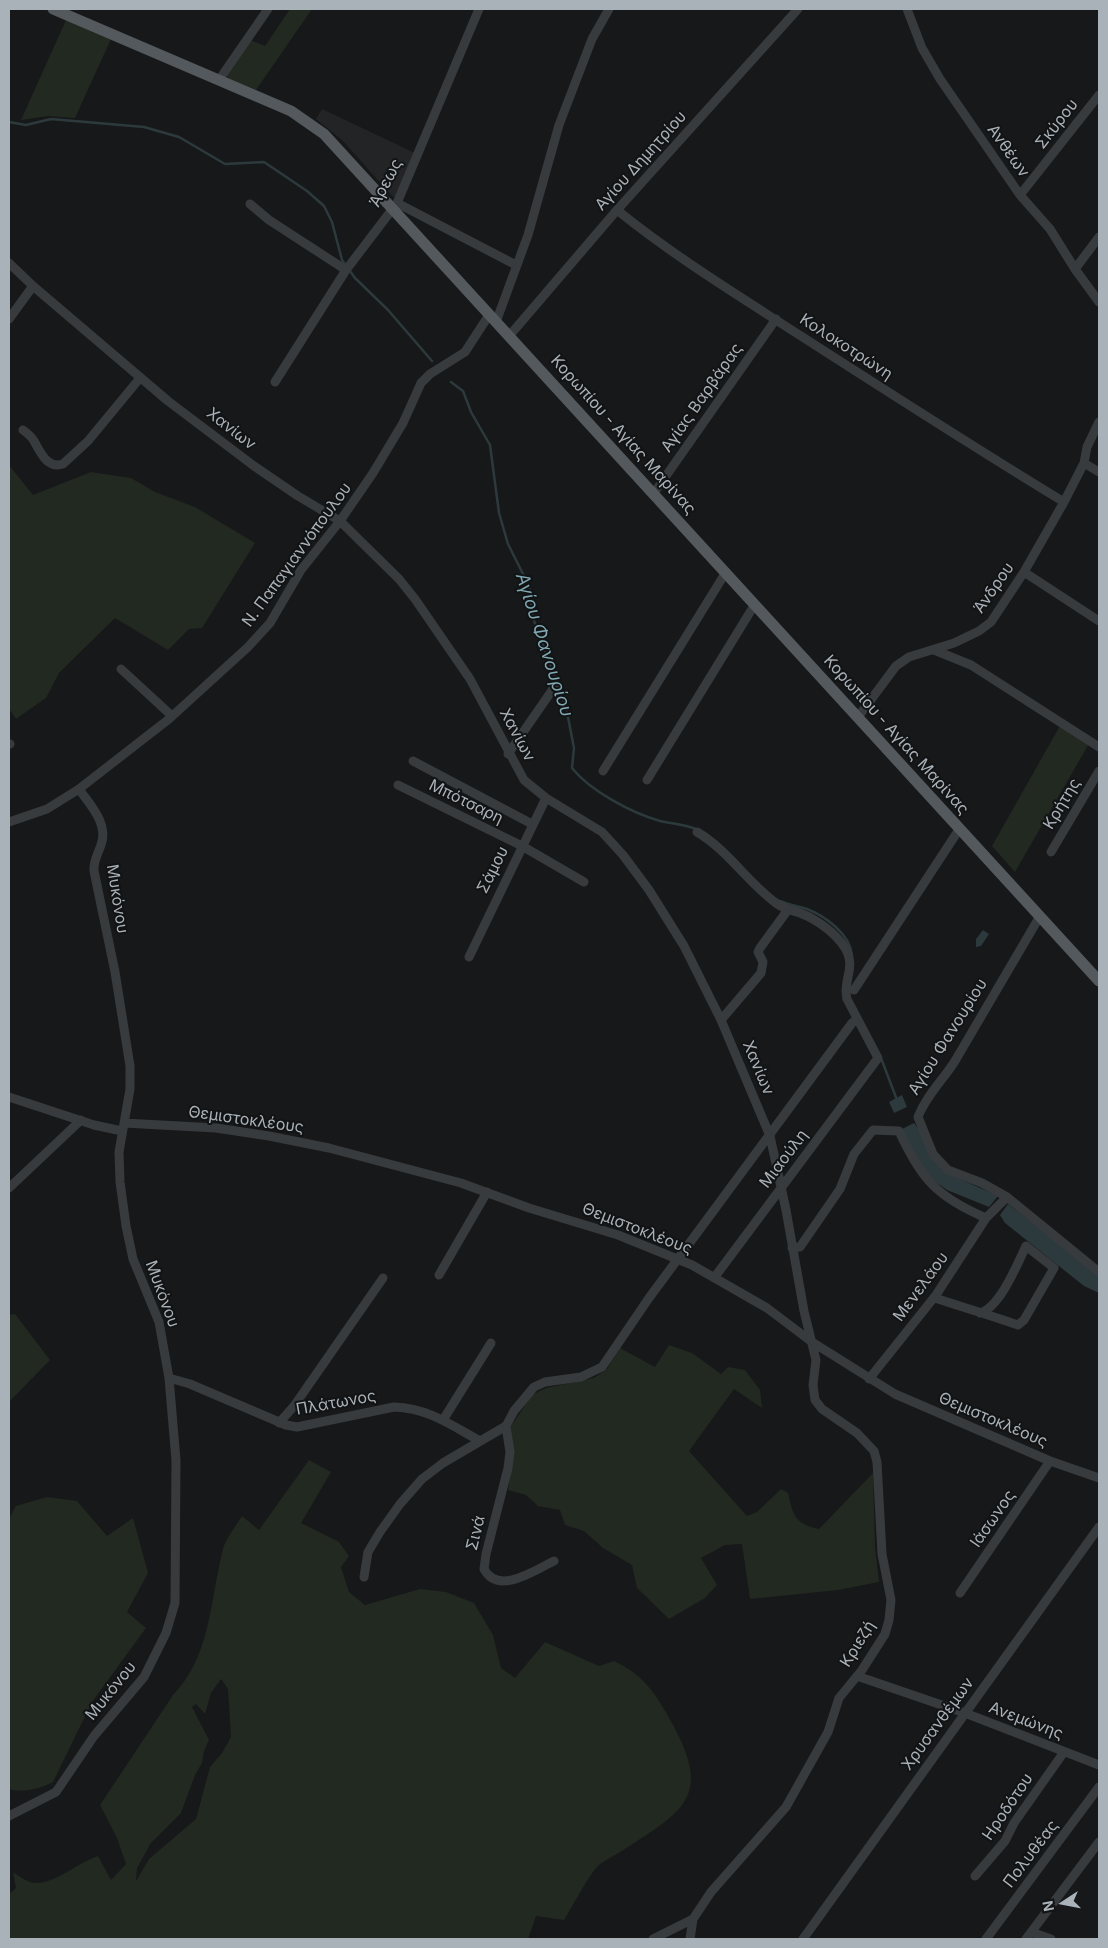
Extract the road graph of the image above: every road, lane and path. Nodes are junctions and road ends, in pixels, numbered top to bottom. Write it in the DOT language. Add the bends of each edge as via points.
graph roads {
  1 [pos="53,9"];
  2 [pos="268,9"];
  3 [pos="479,9"];
  4 [pos="609,9"];
  5 [pos="798,9"];
  6 [pos="907,9"];
  7 [pos="219,80"];
  8 [pos="1099,95"];
  9 [pos="1020,195"];
  10 [pos="250,204"];
  11 [pos="394,206"];
  12 [pos="617,210"];
  13 [pos="1099,237"];
  14 [pos="9,263"];
  15 [pos="516,265"];
  16 [pos="348,267"];
  17 [pos="1075,269"];
  18 [pos="33,286"];
  19 [pos="1099,302"];
  20 [pos="9,319"];
  21 [pos="493,319"];
  22 [pos="776,319"];
  23 [pos="510,335"];
  24 [pos="140,378"];
  25 [pos="275,382"];
  26 [pos="1099,422"];
  27 [pos="23,430"];
  28 [pos="1084,463"];
  29 [pos="1099,472"];
  30 [pos="654,493"];
  31 [pos="1064,502"];
  32 [pos="340,521"];
  33 [pos="726,572"];
  34 [pos="1024,572"];
  35 [pos="755,604"];
  36 [pos="1099,621"];
  37 [pos="934,650"];
  38 [pos="121,669"];
  39 [pos="555,686"];
  40 [pos="172,716"];
  41 [pos="858,717"];
  42 [pos="1099,747"];
  43 [pos="508,754"];
  44 [pos="413,761"];
  45 [pos="603,771"];
  46 [pos="1099,772"];
  47 [pos="647,780"];
  48 [pos="398,785"];
  49 [pos="79,789"];
  50 [pos="546,798"];
  51 [pos="9,821"];
  52 [pos="532,824"];
  53 [pos="960,828"];
  54 [pos="697,832"];
  55 [pos="522,846"];
  56 [pos="1051,852"];
  57 [pos="584,882"];
  58 [pos="787,911"];
  59 [pos="1040,916"];
  60 [pos="469,957"];
  61 [pos="1099,981"];
  62 [pos="854,990"];
  63 [pos="857,1019"];
  64 [pos="721,1020"];
  65 [pos="9,1096"];
  66 [pos="81,1120"];
  67 [pos="123,1127"];
  68 [pos="770,1136"];
  69 [pos="9,1188"];
  70 [pos="781,1188"];
  71 [pos="487,1192"];
  72 [pos="1005,1199"];
  73 [pos="986,1218"];
  74 [pos="792,1248"];
  75 [pos="677,1260"];
  76 [pos="1099,1272"];
  77 [pos="439,1275"];
  78 [pos="383,1278"];
  79 [pos="714,1278"];
  80 [pos="935,1298"];
  81 [pos="980,1313"];
  82 [pos="812,1342"];
  83 [pos="491,1343"];
  84 [pos="169,1378"];
  85 [pos="869,1379"];
  86 [pos="294,1406"];
  87 [pos="442,1420"];
  88 [pos="279,1423"];
  89 [pos="506,1426"];
  90 [pos="297,1427"];
  91 [pos="480,1441"];
  92 [pos="1050,1461"];
  93 [pos="1099,1478"];
  94 [pos="1099,1527"];
  95 [pos="554,1561"];
  96 [pos="364,1576"];
  97 [pos="960,1593"];
  98 [pos="857,1676"];
  99 [pos="965,1713"];
  100 [pos="1064,1752"];
  101 [pos="1099,1765"];
  102 [pos="1099,1787"];
  103 [pos="9,1816"];
  104 [pos="1099,1842"];
  105 [pos="975,1876"];
  106 [pos="693,1919"];
  107 [pos="1028,1936"];
  108 [pos="654,1939"];
  109 [pos="690,1939"];
  110 [pos="804,1939"];
  111 [pos="986,1939"];
  112 [pos="1051,1939"];
  1 -- 7 [label="main road, Κορωπίου - Αγίας Μαρίνας"];
  2 -- 7 [label="street"];
  3 -- 11 [label="street, Άρεως"];
  4 -- 15 [label="street, Ν. Παπαγιαννόπουλου" via="592,39 559,125 528,235"];
  5 -- 12 [label="street, Αγίου Δημητρίου"];
  6 -- 9 [label="street, Ανθέων" via="931,64"];
  7 -- 11 [label="main road, Κορωπίου - Αγίας Μαρίνας" via="307,121 338,147"];
  8 -- 9 [label="street, Σκύρου"];
  9 -- 17 [label="street, Ανθέων" via="1050,229"];
  10 -- 16 [label="street" via="269,220"];
  11 -- 15 [label="street"];
  11 -- 16 [label="street, Άρεως"];
  11 -- 21 [label="main road, Κορωπίου - Αγίας Μαρίνας"];
  12 -- 22 [label="street, Κολοκοτρώνη" via="651,238"];
  12 -- 23 [label="street, Αγίου Δημητρίου"];
  13 -- 17 [label="street"];
  14 -- 18 [label="street, Χανίων"];
  15 -- 21 [label="street, Ν. Παπαγιαννόπουλου"];
  16 -- 25 [label="street, Άρεως"];
  17 -- 19 [label="street, Ανθέων"];
  18 -- 20 [label="street"];
  18 -- 24 [label="street, Χανίων"];
  21 -- 23 [label="main road, Κορωπίου - Αγίας Μαρίνας"];
  21 -- 32 [label="street, Ν. Παπαγιαννόπουλου" via="465,352 421,383 390,447"];
  22 -- 30 [label="street, Αγίας Βαρβάρας"];
  22 -- 31 [label="street, Κολοκοτρώνη"];
  23 -- 30 [label="main road, Κορωπίου - Αγίας Μαρίνας"];
  24 -- 27 [label="street" via="88,441 64,464 55,465 47,461 34,440"];
  24 -- 32 [label="street, Χανίων" via="254,466"];
  26 -- 28 [label="street, Άνδρου" via="1087,447"];
  28 -- 29 [label="street"];
  28 -- 31 [label="street, Άνδρου"];
  30 -- 33 [label="main road, Κορωπίου - Αγίας Μαρίνας"];
  31 -- 34 [label="street, Άνδρου"];
  32 -- 40 [label="street, Ν. Παπαγιαννόπουλου" via="301,570 270,623"];
  32 -- 43 [label="street, Χανίων" via="415,599 470,680"];
  33 -- 35 [label="main road, Κορωπίου - Αγίας Μαρίνας"];
  33 -- 45 [label="street"];
  34 -- 36 [label="street"];
  34 -- 37 [label="street, Άνδρου" via="991,622"];
  35 -- 41 [label="main road, Κορωπίου - Αγίας Μαρίνας"];
  35 -- 47 [label="street"];
  37 -- 41 [label="street, Άνδρου" via="909,657 896,666"];
  37 -- 42 [label="street" via="971,665"];
  38 -- 40 [label="street"];
  39 -- 43 [label="street"];
  40 -- 49 [label="street, Ν. Παπαγιαννόπουλου"];
  41 -- 53 [label="main road, Κορωπίου - Αγίας Μαρίνας"];
  43 -- 50 [label="street, Χανίων" via="524,780"];
  44 -- 52 [label="street"];
  46 -- 56 [label="street, Κρήτης"];
  48 -- 55 [label="street, Μπότσαρη"];
  49 -- 51 [label="street, Ν. Παπαγιαννόπουλου" via="48,809"];
  49 -- 67 [label="street, Μυκόνου" via="95,811 102,828 102,843 94,865 130,1066 130,1089"];
  50 -- 52 [label="street, Σάμου"];
  50 -- 64 [label="street, Χανίων" via="602,832 623,855 663,910"];
  52 -- 55 [label="street, Σάμου"];
  53 -- 59 [label="main road, Κορωπίου - Αγίας Μαρίνας"];
  53 -- 62 [label="street"];
  54 -- 58 [label="street" via="724,851 746,877"];
  55 -- 57 [label="street, Μπότσαρη"];
  55 -- 60 [label="street, Σάμου"];
  58 -- 63 [label="street" via="801,914 826,928 845,948 851,968 845,992"];
  58 -- 64 [label="street" via="758,952 763,962 761,973"];
  59 -- 61 [label="main road, Κορωπίου - Αγίας Μαρίνας"];
  59 -- 72 [label="street, Αγίου Φανουρίου" via="941,1084 923,1103 918,1117 933,1154 948,1170 982,1183"];
  63 -- 68 [label="street"];
  63 -- 70 [label="street, Μιαούλη" via="878,1058"];
  64 -- 68 [label="street, Χανίων"];
  65 -- 66 [label="street, Θεμιστοκλέους"];
  66 -- 67 [label="street, Θεμιστοκλέους"];
  66 -- 69 [label="street"];
  67 -- 71 [label="street, Θεμιστοκλέους" via="194,1126 269,1136 366,1157"];
  67 -- 84 [label="street, Μυκόνου" via="119,1152 120,1182 129,1243 159,1322"];
  68 -- 70 [label="street, Χανίων"];
  68 -- 75 [label="street"];
  70 -- 74 [label="street, Χανίων"];
  70 -- 79 [label="street, Μιαούλη"];
  71 -- 75 [label="street, Θεμιστοκλέους" via="618,1236"];
  71 -- 77 [label="street"];
  72 -- 73 [label="street, Μενελάου"];
  72 -- 76 [label="street, Αγίου Φανουρίου"];
  73 -- 74 [label="street" via="932,1186 914,1163 899,1131 882,1129 870,1133 854,1154 840,1189 800,1247"];
  73 -- 80 [label="street, Μενελάου"];
  74 -- 82 [label="street, Χανίων"];
  75 -- 79 [label="street, Θεμιστοκλέους"];
  75 -- 89 [label="street" via="602,1367 581,1377 544,1382 534,1387"];
  78 -- 86 [label="street"];
  79 -- 82 [label="street, Θεμιστοκλέους" via="767,1308"];
  80 -- 81 [label="street"];
  80 -- 85 [label="street, Μενελάου"];
  81 -- 81 [label="street" via="1020,1324 1054,1268 1026,1246 998,1298 987,1311"];
  82 -- 85 [label="street, Θεμιστοκλέους"];
  82 -- 98 [label="street, Κριεζή" via="816,1360 815,1400 822,1409 857,1433 874,1451 877,1462 882,1554 891,1600 890,1620 885,1634"];
  83 -- 87 [label="street"];
  84 -- 88 [label="street, Πλάτωνος"];
  84 -- 103 [label="street, Μυκόνου" via="176,1460 174,1540 177,1573 175,1604 166,1633 144,1677 94,1736 56,1792"];
  85 -- 92 [label="street, Θεμιστοκλέους" via="895,1394"];
  86 -- 88 [label="street"];
  86 -- 90 [label="street" via="292,1420"];
  87 -- 90 [label="street, Πλάτωνος" via="420,1409 394,1407"];
  87 -- 91 [label="street, Πλάτωνος"];
  88 -- 90 [label="street, Πλάτωνος"];
  89 -- 91 [label="street"];
  89 -- 95 [label="street, Σινά" via="510,1452 508,1468 484,1569 490,1578 510,1581"];
  91 -- 96 [label="street" via="442,1463 422,1479 400,1504 368,1552"];
  92 -- 93 [label="street, Θεμιστοκλέους"];
  92 -- 97 [label="street, Ιάσωνος"];
  94 -- 99 [label="street, Χρυσανθέμων"];
  98 -- 99 [label="street, Ανεμώνης"];
  98 -- 106 [label="street, Κριεζή" via="839,1698 828,1732 786,1806 724,1877"];
  99 -- 100 [label="street, Ανεμώνης"];
  99 -- 110 [label="street, Χρυσανθέμων"];
  100 -- 101 [label="street, Ανεμώνης"];
  100 -- 105 [label="street, Ηροδότου" via="1005,1841"];
  102 -- 111 [label="street, Πολυθέας"];
  104 -- 107 [label="street"];
  106 -- 108 [label="street"];
  106 -- 109 [label="street, Κριεζή"];
  107 -- 112 [label="street"];
}
